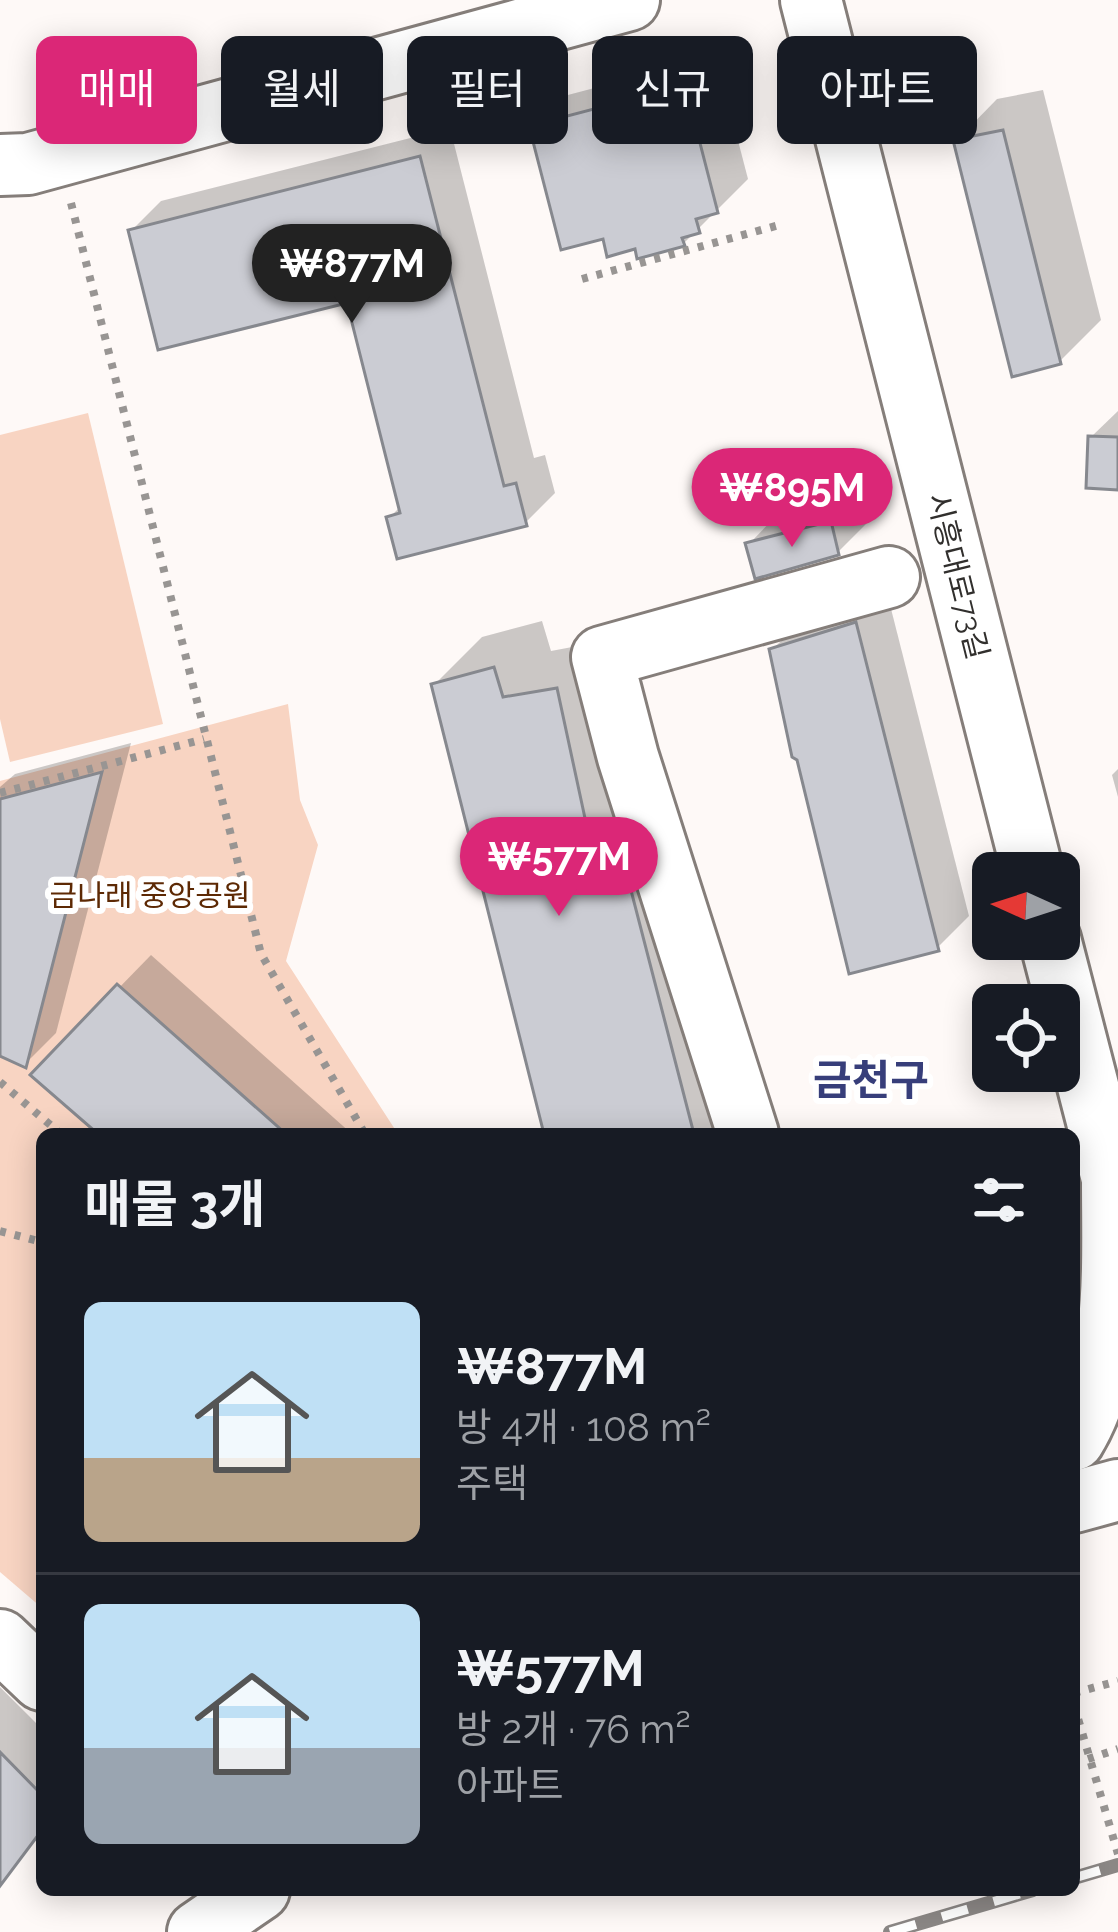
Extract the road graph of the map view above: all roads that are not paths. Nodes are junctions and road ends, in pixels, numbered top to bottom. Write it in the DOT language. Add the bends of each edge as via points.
graph roads {
  1 [pos="629,0"];
  2 [pos="812,0"];
  3 [pos="0,165"];
  4 [pos="889,577"];
  5 [pos="1028,852"];
  6 [pos="1055,960"];
  7 [pos="746,1128"];
  8 [pos="1116,1192"];
  9 [pos="1080,1430"];
  10 [pos="1118,1490"];
  11 [pos="1080,1500"];
  12 [pos="0,1640"];
  13 [pos="36,1674"];
  14 [pos="250,1896"];
  15 [pos="198,1932"];
  1 -- 3 [label="street" via="28,164"];
  2 -- 5 [label="street, 시흥대로73길"];
  4 -- 7 [label="street" via="602,657"];
  6 -- 8 [label="street"];
  8 -- 9 [label="street" via="1112,1347"];
  10 -- 11 [label="street"];
  12 -- 13 [label="street"];
  14 -- 15 [label="street"];
}
